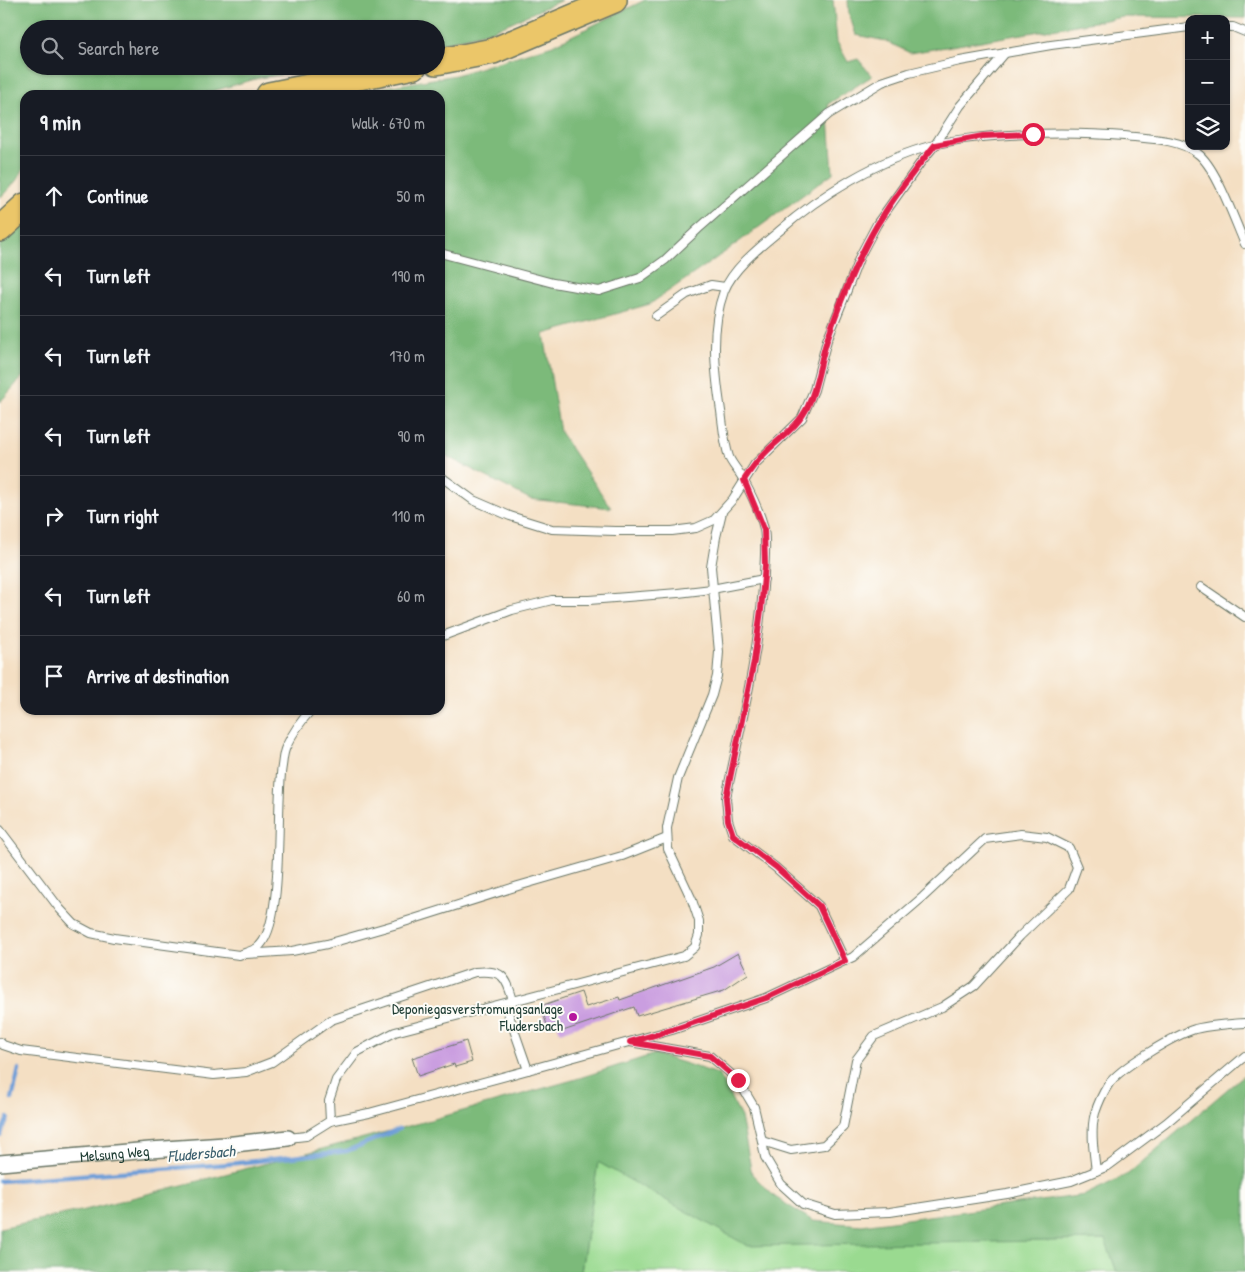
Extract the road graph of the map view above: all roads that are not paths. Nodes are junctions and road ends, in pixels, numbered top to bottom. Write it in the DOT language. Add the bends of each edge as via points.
graph roads {
  1 [pos="614,0"];
  2 [pos="1185,27"];
  3 [pos="1230,27"];
  4 [pos="1245,27"];
  5 [pos="1245,32"];
  6 [pos="1006,52"];
  7 [pos="445,60"];
  8 [pos="369,75"];
  9 [pos="294,90"];
  10 [pos="935,145"];
  11 [pos="20,211"];
  12 [pos="0,229"];
  13 [pos="1245,244"];
  14 [pos="445,254"];
  15 [pos="725,287"];
  16 [pos="656,316"];
  17 [pos="445,480"];
  18 [pos="744,480"];
  19 [pos="722,512"];
  20 [pos="764,579"];
  21 [pos="1201,587"];
  22 [pos="712,589"];
  23 [pos="1245,617"];
  24 [pos="445,635"];
  25 [pos="306,715"];
  26 [pos="0,830"];
  27 [pos="667,838"];
  28 [pos="239,954"];
  29 [pos="845,961"];
  30 [pos="509,1002"];
  31 [pos="1245,1022"];
  32 [pos="0,1042"];
  33 [pos="630,1042"];
  34 [pos="1245,1056"];
  35 [pos="528,1070"];
  36 [pos="330,1121"];
  37 [pos="288,1138"];
  38 [pos="762,1141"];
  39 [pos="0,1163"];
  40 [pos="1096,1171"];
  1 -- 7 [label="main road" via="493,50"];
  2 -- 6 [label="lane"];
  3 -- 4 [label="lane"];
  3 -- 5 [label="lane"];
  6 -- 10 [label="lane" via="960,106"];
  6 -- 14 [label="lane" via="909,72 860,93 829,114 665,260 640,278 599,291 553,283"];
  8 -- 9 [label="main road"];
  10 -- 13 [label="lane" via="983,136 1071,132 1184,145 1199,154 1213,174"];
  10 -- 15 [label="lane" via="899,156 824,197 747,259"];
  10 -- 18 [label="lane" via="877,224 860,256 827,340 814,390 802,418 767,450"];
  11 -- 12 [label="main road"];
  15 -- 16 [label="lane" via="711,285 687,294"];
  15 -- 18 [label="lane" via="717,313 716,370 729,459"];
  17 -- 19 [label="lane" via="473,500 510,516 552,528 672,531 696,528 714,520"];
  18 -- 19 [label="lane"];
  18 -- 20 [label="lane" via="764,529"];
  19 -- 22 [label="lane" via="711,567"];
  20 -- 22 [label="lane"];
  20 -- 29 [label="lane" via="754,661 726,798 728,820 733,835 776,867 819,906"];
  21 -- 23 [label="lane"];
  22 -- 24 [label="lane" via="589,600 552,600 512,610"];
  22 -- 27 [label="lane" via="719,652 717,676 678,778 666,828"];
  25 -- 28 [label="lane" via="285,749 279,781 274,910 267,936 256,948"];
  26 -- 28 [label="lane" via="60,909 74,924 91,933"];
  27 -- 28 [label="lane" via="622,856 326,944 266,954"];
  27 -- 30 [label="lane" via="668,848 699,921 695,946 684,956"];
  29 -- 33 [label="lane" via="766,998"];
  29 -- 38 [label="lane" via="923,897 985,839 1021,834 1047,837 1069,848 1077,867 1069,888 974,986 942,1007 874,1036 856,1060 843,1126 824,1145 791,1150"];
  30 -- 32 [label="lane" via="508,984 501,976 491,971 475,972 331,1020 272,1062 246,1072 214,1075 21,1050"];
  30 -- 35 [label="lane"];
  30 -- 36 [label="lane" via="395,1032 357,1052 336,1080 329,1100"];
  31 -- 40 [label="lane" via="1194,1030 1164,1043 1108,1084 1095,1114"];
  33 -- 35 [label="lane"];
  33 -- 38 [label="lane" via="710,1056 738,1080 754,1107"];
  34 -- 40 [label="lane" via="1166,1123 1108,1166"];
  35 -- 36 [label="lane"];
  36 -- 37 [label="lane" via="306,1136"];
  37 -- 39 [label="street, Melsung Weg"];
  38 -- 40 [label="lane" via="765,1157 781,1184 803,1204 835,1214 890,1212 1007,1194 1071,1181"];
}
